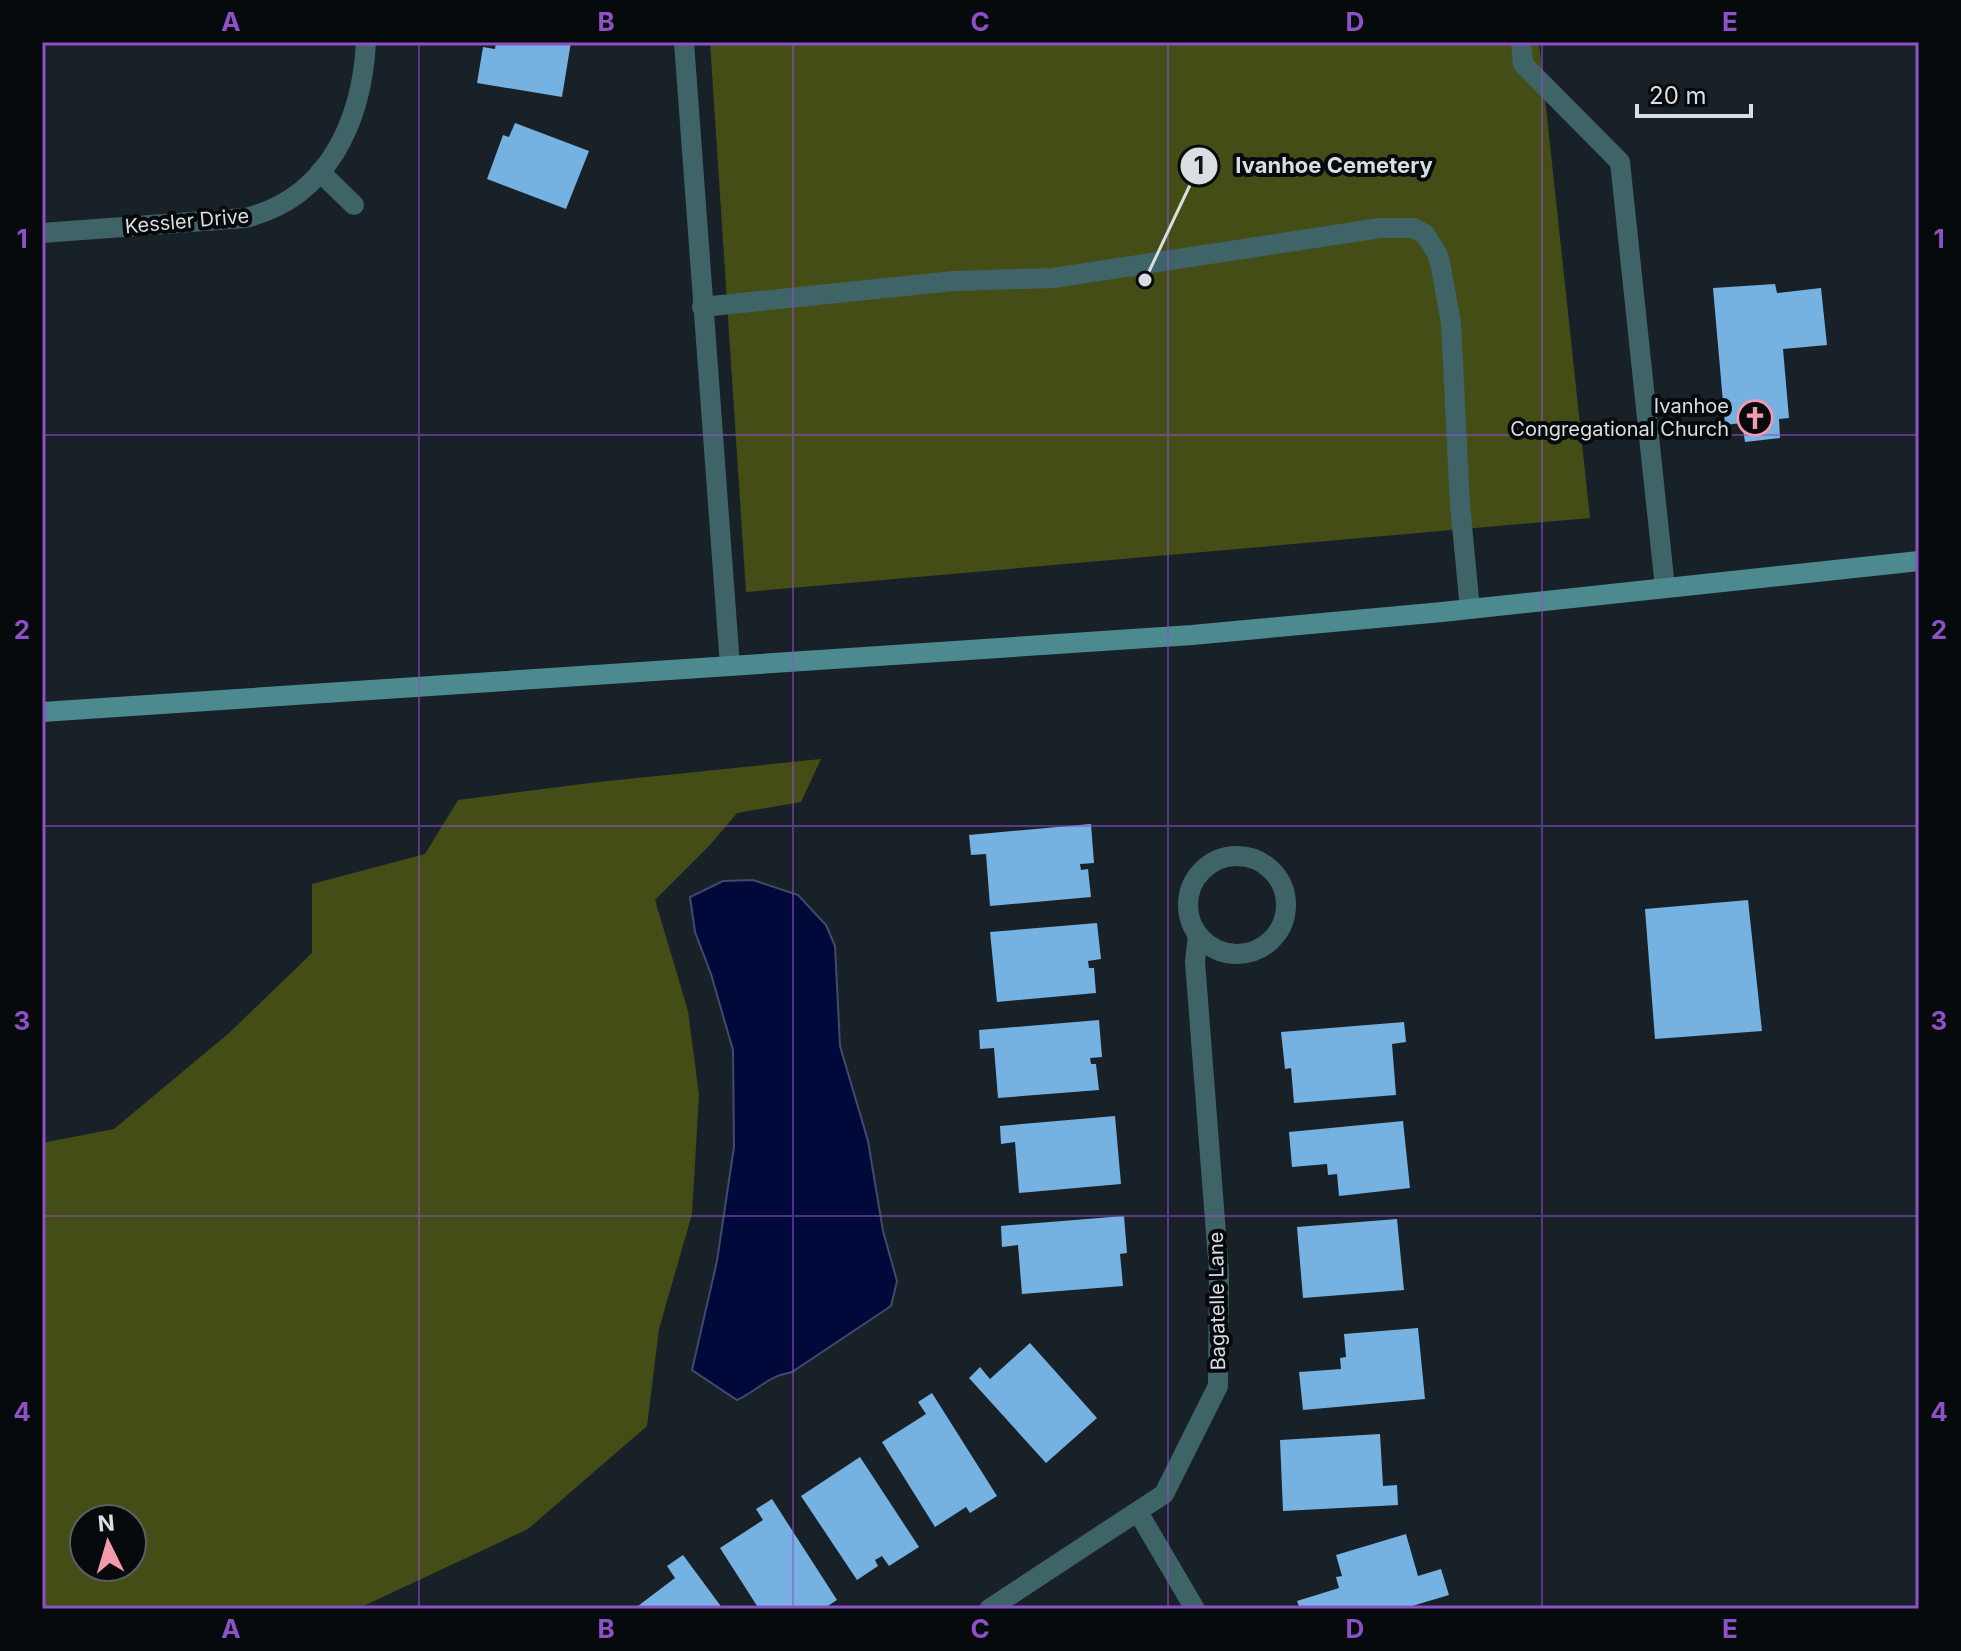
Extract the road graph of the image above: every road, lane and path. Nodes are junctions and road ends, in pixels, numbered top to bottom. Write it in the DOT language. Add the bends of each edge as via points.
graph roads {
  1 [pos="366,42"];
  2 [pos="684,42"];
  3 [pos="1521,42"];
  4 [pos="320,172"];
  5 [pos="354,205"];
  6 [pos="42,233"];
  7 [pos="702,307"];
  8 [pos="1919,561"];
  9 [pos="1665,588"];
  10 [pos="1470,609"];
  11 [pos="730,666"];
  12 [pos="42,712"];
  13 [pos="1198,935"];
  14 [pos="1138,1512"];
  15 [pos="989,1609"];
  16 [pos="1195,1609"];
  1 -- 4 [label="street, Kessler Drive" via="355,111"];
  2 -- 7 [label="street"];
  3 -- 9 [label="street" via="1523,64 1620,162"];
  4 -- 5 [label="street"];
  4 -- 6 [label="street, Kessler Drive" via="293,199 245,218"];
  7 -- 10 [label="street" via="954,281 1053,278 1380,228 1413,228 1431,241 1438,255 1451,323"];
  7 -- 11 [label="street"];
  8 -- 9 [label="main road"];
  9 -- 10 [label="main road"];
  10 -- 11 [label="main road" via="1192,635"];
  11 -- 12 [label="main road"];
  13 -- 13 [label="street" via="1225,953 1258,950 1272,941 1286,912 1280,879 1269,867 1238,855 1207,865 1195,878 1187,904"];
  13 -- 14 [label="street, Bagatelle Lane" via="1195,962 1219,1272 1218,1386 1164,1494"];
  14 -- 15 [label="street, Bagatelle Lane"];
  14 -- 16 [label="street"];
}
